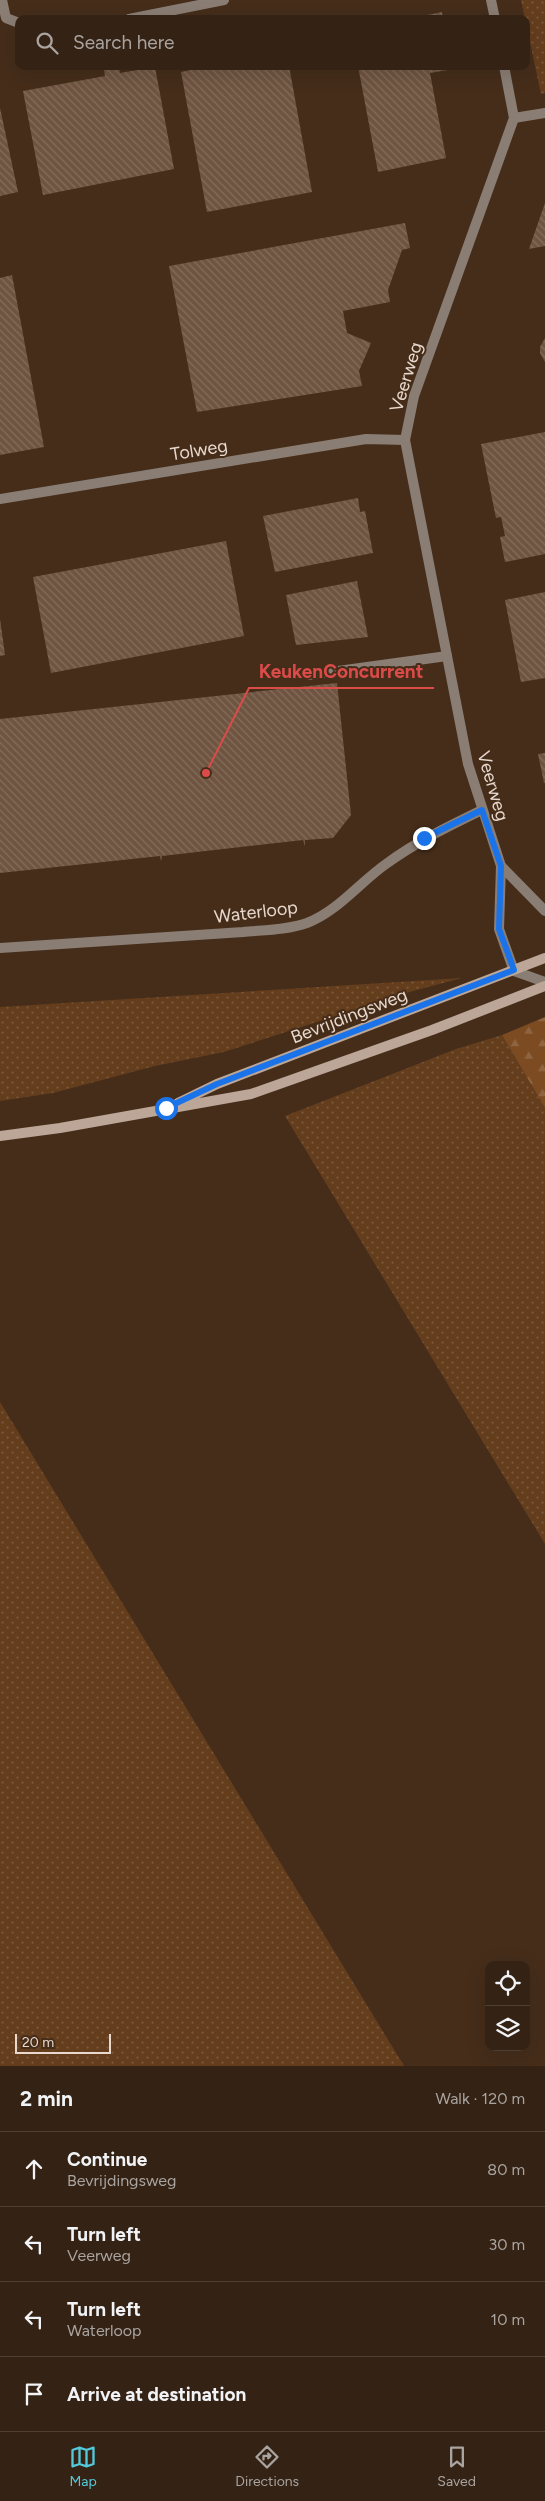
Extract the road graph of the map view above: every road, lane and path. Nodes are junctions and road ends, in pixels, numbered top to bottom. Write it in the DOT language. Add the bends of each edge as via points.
graph roads {
  1 [pos="2,0"];
  2 [pos="224,0"];
  3 [pos="491,0"];
  4 [pos="149,15"];
  5 [pos="494,15"];
  6 [pos="15,22"];
  7 [pos="505,70"];
  8 [pos="545,112"];
  9 [pos="514,118"];
  10 [pos="405,440"];
  11 [pos="0,499"];
  12 [pos="447,656"];
  13 [pos="309,675"];
  14 [pos="482,810"];
  15 [pos="501,866"];
  16 [pos="545,911"];
  17 [pos="0,948"];
  18 [pos="545,958"];
  19 [pos="514,970"];
  20 [pos="545,984"];
  21 [pos="166,1108"];
  22 [pos="0,1136"];
  1 -- 6 [label="street" via="6,18"];
  2 -- 4 [label="street"];
  3 -- 5 [label="street"];
  7 -- 9 [label="street"];
  8 -- 9 [label="street"];
  9 -- 10 [label="street, Veerweg" via="414,396"];
  10 -- 11 [label="street, Tolweg" via="366,439"];
  10 -- 12 [label="street, Veerweg"];
  12 -- 13 [label="street"];
  12 -- 14 [label="street, Veerweg" via="468,764"];
  14 -- 15 [label="street, Veerweg"];
  14 -- 17 [label="street, Waterloop" via="424,838 385,864 328,912 306,923 284,929"];
  15 -- 16 [label="street, Veerweg"];
  15 -- 19 [label="street, Veerweg" via="499,929"];
  18 -- 19 [label="main road, Bevrijdingsweg"];
  19 -- 20 [label="street"];
  19 -- 21 [label="main road, Bevrijdingsweg" via="217,1084"];
  20 -- 21 [label="main road, Bevrijdingsweg" via="432,1030 251,1094"];
  21 -- 22 [label="main road, Bevrijdingsweg"];
}
